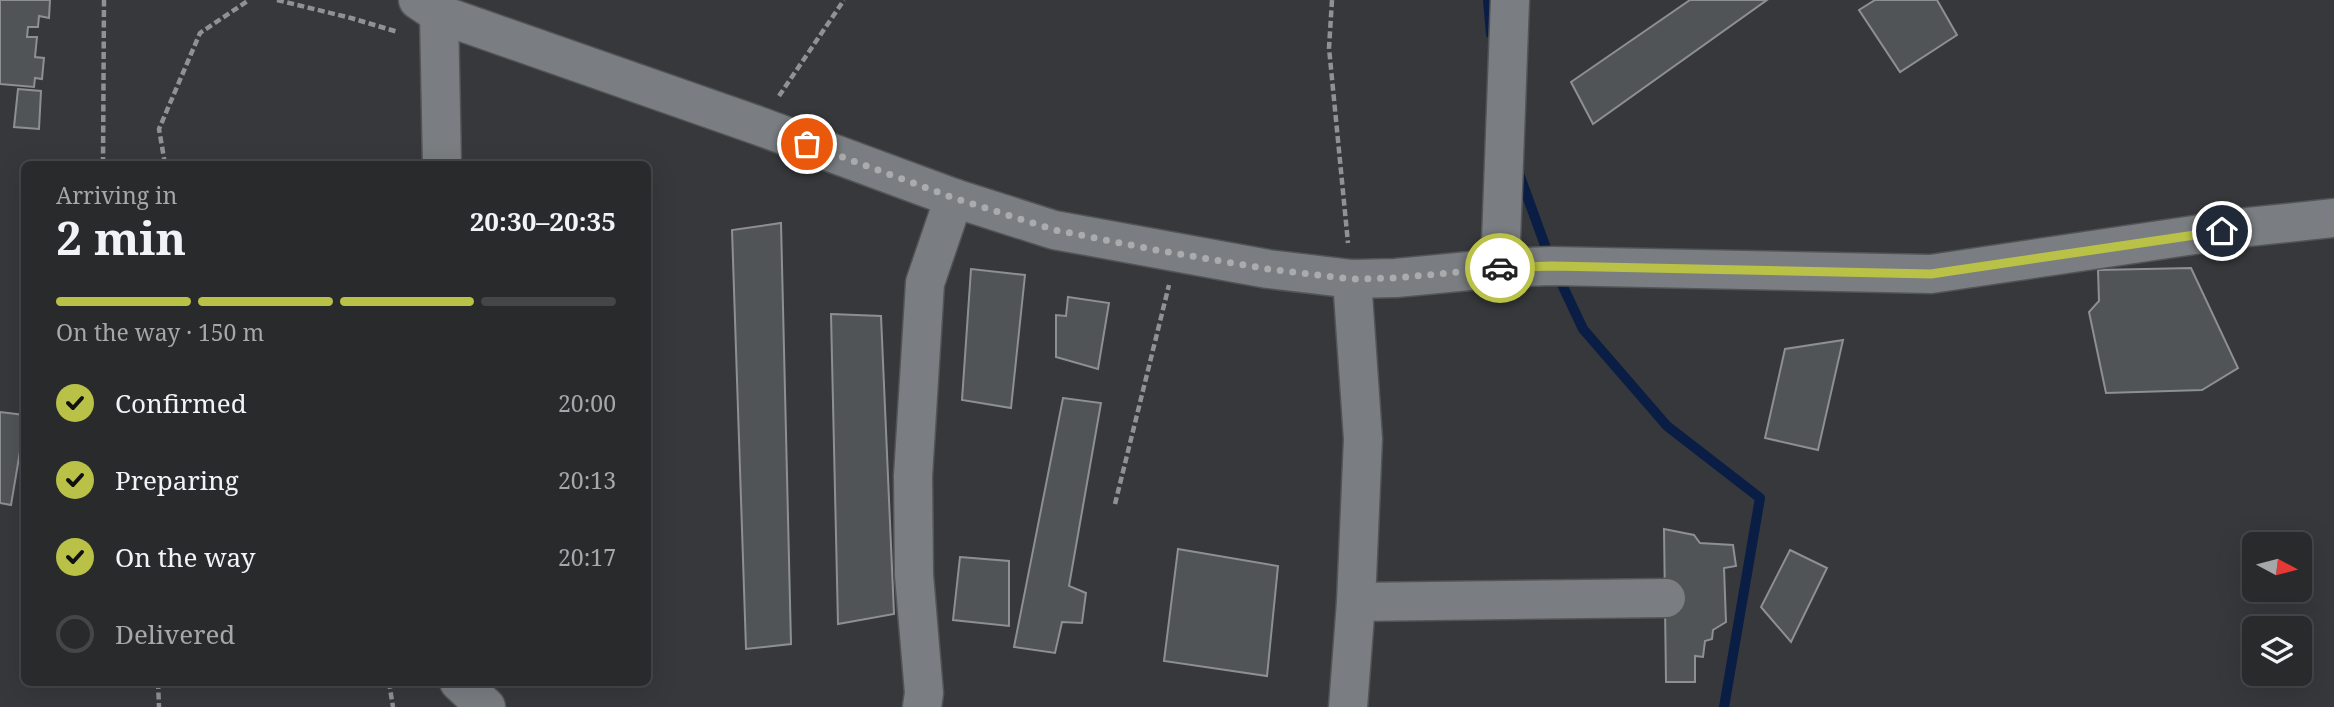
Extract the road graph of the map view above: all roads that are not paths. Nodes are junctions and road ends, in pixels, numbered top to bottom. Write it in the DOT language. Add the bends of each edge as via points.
graph roads {
  1 [pos="1510,0"];
  2 [pos="432,19"];
  3 [pos="442,161"];
  4 [pos="954,198"];
  5 [pos="2334,218"];
  6 [pos="1511,267"];
  7 [pos="1352,279"];
  8 [pos="1666,598"];
  9 [pos="1356,602"];
  10 [pos="463,686"];
  11 [pos="486,707"];
  12 [pos="922,707"];
  13 [pos="1348,707"];
  1 -- 6 [label="street"];
  2 -- 3 [label="street"];
  2 -- 4 [label="street" via="758,126"];
  4 -- 7 [label="street" via="1055,230 1268,269"];
  4 -- 12 [label="street" via="925,283 918,393 914,563"];
  5 -- 6 [label="street" via="1931,274"];
  6 -- 7 [label="street"];
  7 -- 9 [label="street" via="1363,439"];
  8 -- 9 [label="street"];
  9 -- 13 [label="street"];
  10 -- 11 [label="street"];
}
